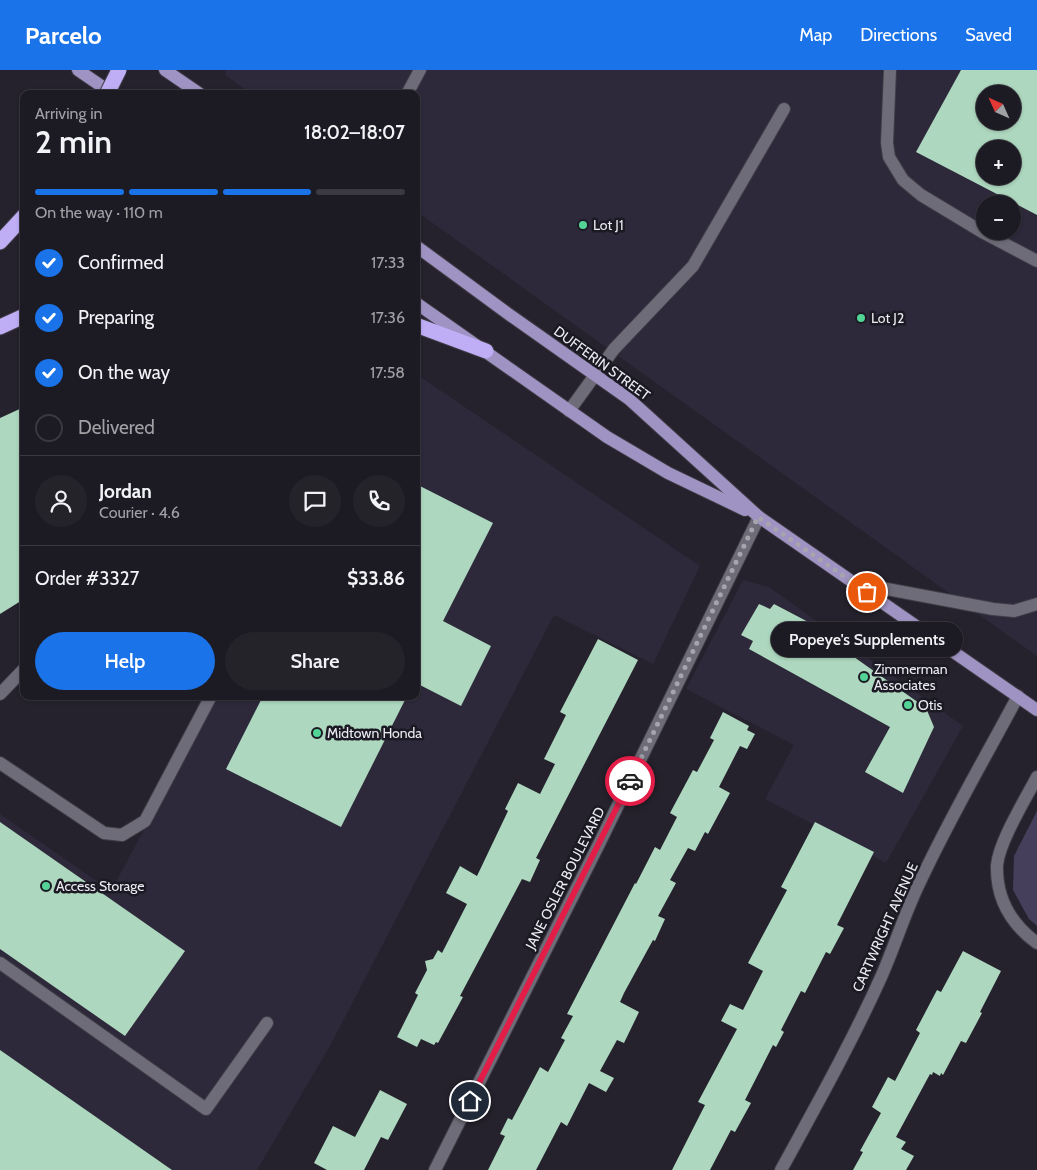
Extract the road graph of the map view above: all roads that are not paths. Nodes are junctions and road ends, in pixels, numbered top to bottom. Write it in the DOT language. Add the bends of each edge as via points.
graph roads {
  1 [pos="78,70"];
  2 [pos="119,70"];
  3 [pos="165,70"];
  4 [pos="420,70"];
  5 [pos="890,70"];
  6 [pos="107,90"];
  7 [pos="109,90"];
  8 [pos="194,90"];
  9 [pos="409,90"];
  10 [pos="784,108"];
  11 [pos="20,220"];
  12 [pos="0,242"];
  13 [pos="420,249"];
  14 [pos="1037,261"];
  15 [pos="420,306"];
  16 [pos="20,318"];
  17 [pos="420,326"];
  18 [pos="0,327"];
  19 [pos="486,351"];
  20 [pos="595,375"];
  21 [pos="569,411"];
  22 [pos="758,517"];
  23 [pos="855,584"];
  24 [pos="1037,604"];
  25 [pos="20,673"];
  26 [pos="0,694"];
  27 [pos="1018,696"];
  28 [pos="209,700"];
  29 [pos="1037,710"];
  30 [pos="0,763"];
  31 [pos="1037,777"];
  32 [pos="1037,944"];
  33 [pos="0,963"];
  34 [pos="267,1023"];
  35 [pos="435,1170"];
  36 [pos="781,1170"];
  1 -- 6 [label="main road"];
  2 -- 7 [label="highway, bridge"];
  3 -- 8 [label="main road"];
  4 -- 9 [label="street"];
  5 -- 14 [label="street" via="887,144 889,157 903,180 929,200"];
  10 -- 20 [label="street" via="693,266 614,349"];
  11 -- 12 [label="highway"];
  13 -- 20 [label="main road, DUFFERIN STREET"];
  15 -- 19 [label="main road, DUFFERIN STREET"];
  16 -- 18 [label="highway"];
  17 -- 19 [label="highway"];
  19 -- 21 [label="main road, DUFFERIN STREET"];
  20 -- 21 [label="street"];
  20 -- 22 [label="main road, DUFFERIN STREET" via="629,399"];
  21 -- 22 [label="main road, DUFFERIN STREET" via="668,473"];
  22 -- 23 [label="main road, DUFFERIN STREET"];
  22 -- 35 [label="street, JANE OSLER BOULEVARD" via="595,853"];
  23 -- 24 [label="street" via="993,609 1014,610"];
  23 -- 27 [label="main road, DUFFERIN STREET"];
  25 -- 26 [label="street"];
  27 -- 29 [label="main road, DUFFERIN STREET"];
  27 -- 36 [label="street, CARTWRIGHT AVENUE" via="939,844 882,975 826,1089"];
  28 -- 30 [label="street" via="145,821 122,835 104,833"];
  31 -- 32 [label="street" via="1007,835 997,863 1000,890 1010,916"];
  33 -- 34 [label="street" via="206,1109"];
}
